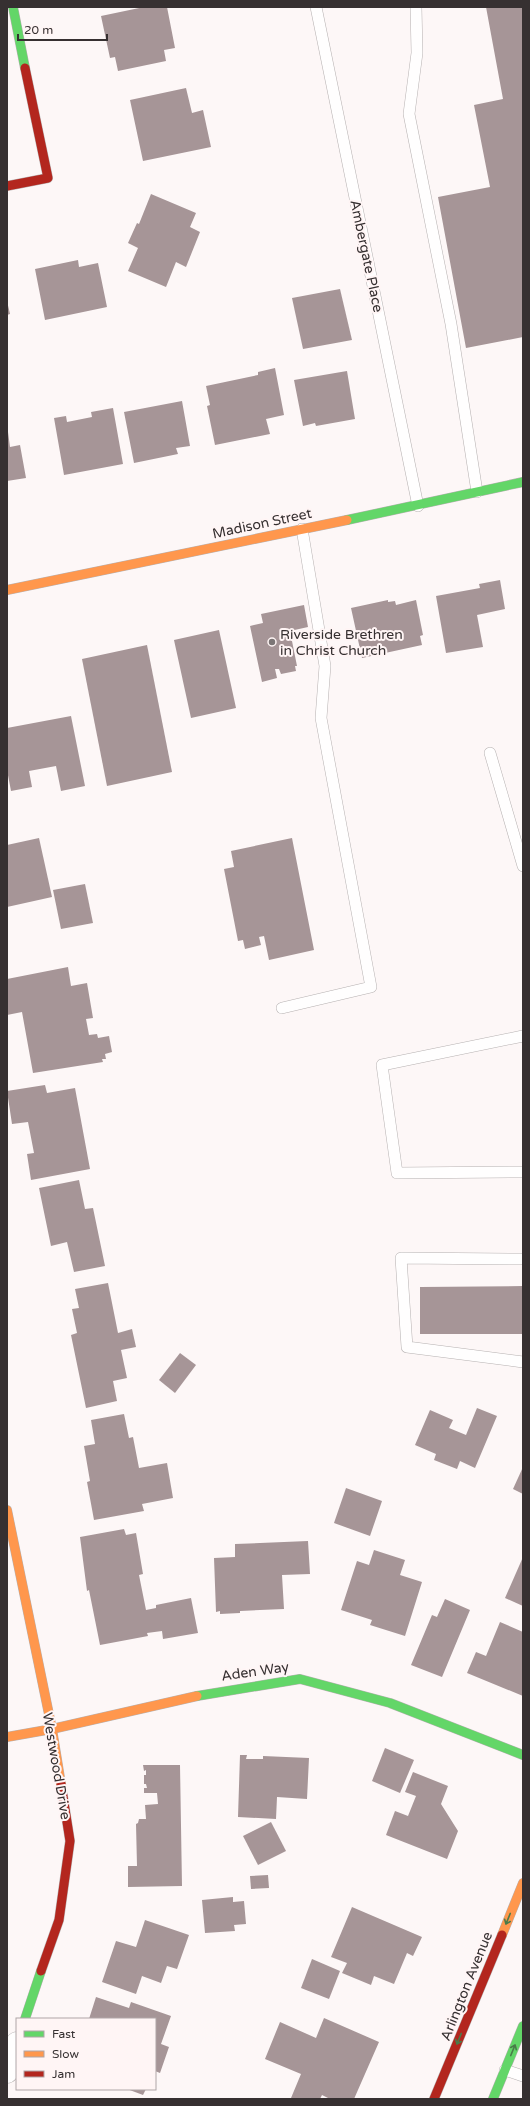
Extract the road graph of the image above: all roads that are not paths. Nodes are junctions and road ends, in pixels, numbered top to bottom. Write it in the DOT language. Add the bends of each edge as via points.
graph roads {
  1 [pos="13,7"];
  2 [pos="316,7"];
  3 [pos="416,7"];
  4 [pos="7,186"];
  5 [pos="523,482"];
  6 [pos="476,492"];
  7 [pos="418,506"];
  8 [pos="302,529"];
  9 [pos="7,590"];
  10 [pos="490,753"];
  11 [pos="523,866"];
  12 [pos="282,1008"];
  13 [pos="523,1036"];
  14 [pos="523,1172"];
  15 [pos="523,1259"];
  16 [pos="523,1362"];
  17 [pos="7,1510"];
  18 [pos="52,1729"];
  19 [pos="7,1737"];
  20 [pos="523,1755"];
  21 [pos="523,1883"];
  22 [pos="25,2018"];
  23 [pos="523,2026"];
  24 [pos="16,2046"];
  25 [pos="505,2070"];
  26 [pos="7,2072"];
  27 [pos="523,2076"];
  28 [pos="434,2099"];
  29 [pos="493,2099"];
  1 -- 4 [label="street" via="48,178"];
  2 -- 7 [label="lane, Ambergate Place"];
  3 -- 6 [label="lane" via="417,53 409,114 451,324"];
  5 -- 6 [label="street, Madison Street"];
  6 -- 7 [label="street, Madison Street"];
  7 -- 8 [label="street, Madison Street"];
  8 -- 9 [label="street, Madison Street"];
  8 -- 12 [label="lane" via="325,666 321,718 371,987"];
  10 -- 11 [label="lane"];
  13 -- 14 [label="lane" via="382,1065 397,1173"];
  15 -- 16 [label="lane" via="401,1258 407,1347"];
  17 -- 18 [label="street, Westwood Drive"];
  18 -- 19 [label="street, Aden Way"];
  18 -- 20 [label="street, Aden Way" via="217,1691 300,1679 390,1703"];
  18 -- 22 [label="street, Westwood Drive" via="70,1841 59,1920"];
  21 -- 28 [label="street, Arlington Avenue, one-way"];
  25 -- 23 [label="street, one-way"];
  24 -- 26 [label="street"];
  25 -- 27 [label="lane"];
  25 -- 29 [label="street"];
}
